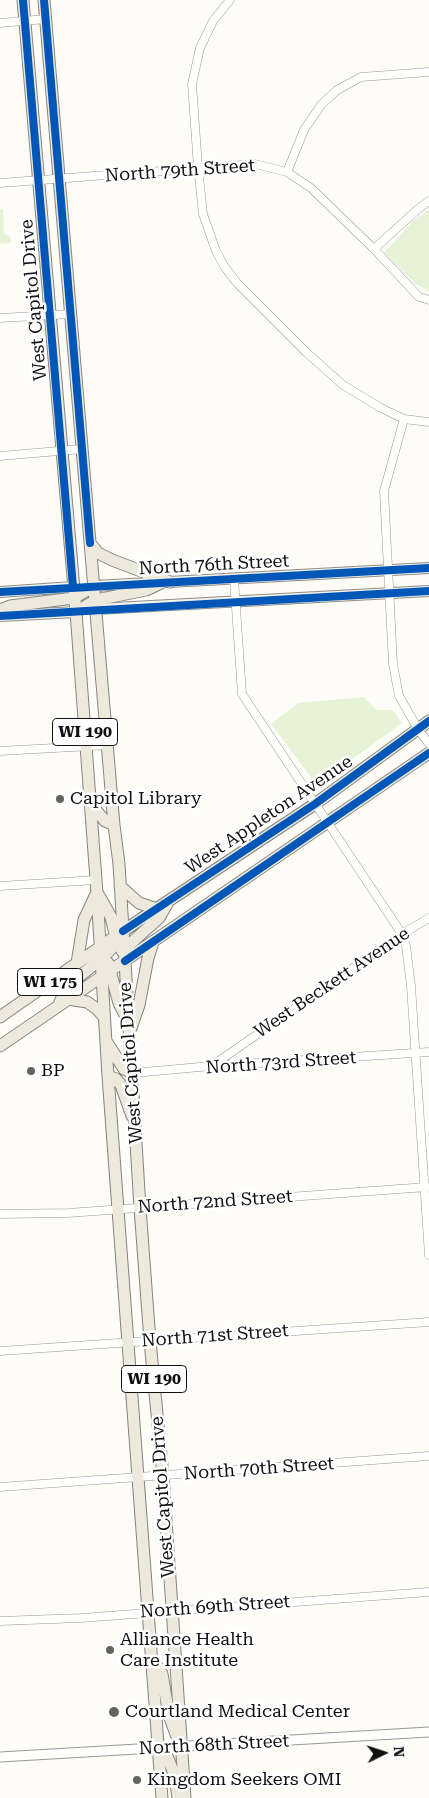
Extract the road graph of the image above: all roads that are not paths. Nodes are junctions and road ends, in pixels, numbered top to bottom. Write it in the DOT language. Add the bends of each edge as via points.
graph roads {
  1 [pos="23,0"];
  2 [pos="44,0"];
  3 [pos="229,0"];
  4 [pos="46,19"];
  5 [pos="25,21"];
  6 [pos="0,23"];
  7 [pos="429,72"];
  8 [pos="198,167"];
  9 [pos="288,172"];
  10 [pos="60,179"];
  11 [pos="38,180"];
  12 [pos="0,183"];
  13 [pos="429,201"];
  14 [pos="374,248"];
  15 [pos="429,300"];
  16 [pos="70,314"];
  17 [pos="49,316"];
  18 [pos="0,318"];
  19 [pos="404,419"];
  20 [pos="429,422"];
  21 [pos="82,449"];
  22 [pos="62,451"];
  23 [pos="0,456"];
  24 [pos="90,543"];
  25 [pos="429,568"];
  26 [pos="388,570"];
  27 [pos="234,579"];
  28 [pos="166,582"];
  29 [pos="94,586"];
  30 [pos="429,591"];
  31 [pos="0,592"];
  32 [pos="74,593"];
  33 [pos="390,593"];
  34 [pos="236,601"];
  35 [pos="96,604"];
  36 [pos="0,610"];
  37 [pos="76,612"];
  38 [pos="0,616"];
  39 [pos="429,721"];
  40 [pos="418,729"];
  41 [pos="429,744"];
  42 [pos="108,745"];
  43 [pos="86,746"];
  44 [pos="0,751"];
  45 [pos="429,753"];
  46 [pos="90,803"];
  47 [pos="315,804"];
  48 [pos="328,822"];
  49 [pos="114,825"];
  50 [pos="96,880"];
  51 [pos="0,886"];
  52 [pos="120,886"];
  53 [pos="97,893"];
  54 [pos="170,900"];
  55 [pos="157,908"];
  56 [pos="429,918"];
  57 [pos="402,934"];
  58 [pos="153,942"];
  59 [pos="121,945"];
  60 [pos="105,962"];
  61 [pos="77,963"];
  62 [pos="64,1002"];
  63 [pos="0,1017"];
  64 [pos="104,1017"];
  65 [pos="129,1027"];
  66 [pos="105,1039"];
  67 [pos="0,1046"];
  68 [pos="429,1052"];
  69 [pos="416,1053"];
  70 [pos="211,1066"];
  71 [pos="133,1074"];
  72 [pos="108,1076"];
  73 [pos="136,1124"];
  74 [pos="427,1187"];
  75 [pos="140,1208"];
  76 [pos="118,1210"];
  77 [pos="0,1214"];
  78 [pos="429,1255"];
  79 [pos="429,1322"];
  80 [pos="150,1341"];
  81 [pos="128,1342"];
  82 [pos="0,1351"];
  83 [pos="429,1456"];
  84 [pos="163,1476"];
  85 [pos="138,1478"];
  86 [pos="0,1487"];
  87 [pos="429,1592"];
  88 [pos="172,1610"];
  89 [pos="147,1612"];
  90 [pos="0,1621"];
  91 [pos="151,1664"];
  92 [pos="429,1732"];
  93 [pos="180,1746"];
  94 [pos="158,1748"];
  95 [pos="0,1757"];
  96 [pos="162,1798"];
  97 [pos="178,1798"];
  98 [pos="185,1798"];
  1 -- 5 [label="main road, West Capitol Drive / WI 190"];
  2 -- 4 [label="main road, West Capitol Drive / WI 190"];
  3 -- 8 [label="street" via="213,21 200,48 192,84"];
  4 -- 5 [label="street"];
  4 -- 10 [label="main road, West Capitol Drive / WI 190"];
  5 -- 6 [label="street"];
  5 -- 11 [label="main road, West Capitol Drive / WI 190"];
  7 -- 9 [label="street" via="361,77 337,90 321,105 304,130"];
  8 -- 9 [label="street, North 79th Street" via="254,164"];
  8 -- 10 [label="street, North 79th Street"];
  8 -- 19 [label="street" via="208,231 230,274 330,375 366,400"];
  9 -- 14 [label="street" via="311,188"];
  10 -- 11 [label="street, North 79th Street"];
  10 -- 16 [label="main road, West Capitol Drive / WI 190"];
  11 -- 12 [label="street, North 79th Street"];
  11 -- 17 [label="main road, West Capitol Drive / WI 190"];
  13 -- 14 [label="street"];
  14 -- 15 [label="street" via="419,296"];
  16 -- 17 [label="street"];
  16 -- 21 [label="main road, West Capitol Drive / WI 190"];
  17 -- 18 [label="street"];
  17 -- 22 [label="main road, West Capitol Drive / WI 190"];
  19 -- 20 [label="street"];
  19 -- 26 [label="street" via="384,491"];
  21 -- 22 [label="street"];
  21 -- 24 [label="main road, West Capitol Drive / WI 190"];
  22 -- 23 [label="street"];
  22 -- 32 [label="main road, West Capitol Drive / WI 190"];
  24 -- 28 [label="main road" via="98,553"];
  24 -- 29 [label="main road, West Capitol Drive / WI 190"];
  25 -- 26 [label="main road, North 76th Street"];
  26 -- 27 [label="main road, North 76th Street"];
  26 -- 33 [label="street"];
  27 -- 28 [label="main road, North 76th Street"];
  27 -- 34 [label="street"];
  28 -- 29 [label="main road, North 76th Street"];
  28 -- 35 [label="main road"];
  29 -- 32 [label="main road, North 76th Street"];
  29 -- 35 [label="main road, West Capitol Drive / WI 190"];
  30 -- 33 [label="main road"];
  31 -- 32 [label="main road, North 76th Street"];
  32 -- 36 [label="main road"];
  32 -- 37 [label="main road, West Capitol Drive / WI 190"];
  33 -- 34 [label="main road"];
  33 -- 40 [label="street" via="393,664 399,696"];
  34 -- 35 [label="main road"];
  34 -- 47 [label="street" via="242,694"];
  35 -- 37 [label="main road"];
  35 -- 42 [label="main road, West Capitol Drive / WI 190"];
  37 -- 38 [label="main road"];
  37 -- 43 [label="main road, West Capitol Drive / WI 190"];
  39 -- 40 [label="main road, West Appleton Avenue / WI 175"];
  40 -- 41 [label="street"];
  40 -- 47 [label="main road, West Appleton Avenue / WI 175"];
  42 -- 43 [label="street"];
  42 -- 49 [label="main road, West Capitol Drive / WI 190"];
  43 -- 44 [label="street"];
  43 -- 46 [label="main road, West Capitol Drive / WI 190"];
  45 -- 48 [label="main road, West Appleton Avenue / WI 175"];
  46 -- 49 [label="main road" via="104,822"];
  46 -- 50 [label="main road, West Capitol Drive / WI 190"];
  47 -- 48 [label="street"];
  47 -- 54 [label="main road, West Appleton Avenue / WI 175"];
  48 -- 57 [label="street"];
  48 -- 58 [label="main road, West Appleton Avenue / WI 175"];
  49 -- 52 [label="main road, West Capitol Drive / WI 190"];
  50 -- 51 [label="street"];
  50 -- 53 [label="main road, West Capitol Drive / WI 190"];
  52 -- 55 [label="main road" via="139,903"];
  52 -- 59 [label="main road, West Capitol Drive / WI 190"];
  53 -- 59 [label="main road" via="111,917"];
  53 -- 60 [label="main road, West Capitol Drive / WI 190"];
  53 -- 61 [label="main road" via="84,920"];
  54 -- 55 [label="main road, West Appleton Avenue / WI 175"];
  54 -- 59 [label="main road" via="159,918"];
  55 -- 59 [label="main road, West Appleton Avenue / WI 175"];
  56 -- 57 [label="street, West Beckett Avenue"];
  57 -- 69 [label="street" via="409,960"];
  57 -- 70 [label="street, West Beckett Avenue"];
  58 -- 59 [label="main road, West Appleton Avenue / WI 175"];
  58 -- 65 [label="main road" via="139,1005"];
  59 -- 60 [label="main road, West Appleton Avenue / WI 175"];
  59 -- 60 [label="main road"];
  59 -- 65 [label="main road, West Capitol Drive / WI 190"];
  60 -- 61 [label="main road, West Appleton Avenue / WI 175"];
  60 -- 62 [label="main road, West Appleton Avenue / WI 175"];
  60 -- 62 [label="main road" via="66,987"];
  60 -- 64 [label="main road, West Capitol Drive / WI 190"];
  60 -- 65 [label="main road"];
  61 -- 63 [label="main road, West Appleton Avenue / WI 175"];
  62 -- 64 [label="main road" via="87,1002"];
  62 -- 67 [label="main road, West Appleton Avenue / WI 175"];
  64 -- 66 [label="main road, West Capitol Drive / WI 190"];
  65 -- 71 [label="main road, West Capitol Drive / WI 190"];
  66 -- 71 [label="main road" via="120,1064"];
  66 -- 72 [label="main road, West Capitol Drive / WI 190"];
  68 -- 69 [label="street, North 73rd Street"];
  69 -- 70 [label="street, North 73rd Street"];
  69 -- 74 [label="street"];
  70 -- 71 [label="street, North 73rd Street"];
  71 -- 73 [label="main road, West Capitol Drive / WI 190"];
  72 -- 73 [label="main road" via="121,1085"];
  72 -- 76 [label="main road, West Capitol Drive / WI 190"];
  73 -- 75 [label="main road, West Capitol Drive / WI 190"];
  74 -- 75 [label="street, North 72nd Street"];
  74 -- 78 [label="street"];
  75 -- 76 [label="street, North 72nd Street"];
  75 -- 80 [label="main road, West Capitol Drive / WI 190"];
  76 -- 77 [label="street, North 72nd Street"];
  76 -- 81 [label="main road, West Capitol Drive / WI 190"];
  79 -- 80 [label="street, North 71st Street"];
  80 -- 81 [label="street, North 71st Street"];
  80 -- 84 [label="main road, West Capitol Drive / WI 190"];
  81 -- 82 [label="street, North 71st Street"];
  81 -- 85 [label="main road, West Capitol Drive / WI 190"];
  83 -- 84 [label="street, North 70th Street"];
  84 -- 85 [label="street, North 70th Street"];
  84 -- 88 [label="main road, West Capitol Drive / WI 190"];
  85 -- 86 [label="street, North 70th Street"];
  85 -- 89 [label="main road, West Capitol Drive / WI 190"];
  87 -- 88 [label="street, North 69th Street"];
  88 -- 89 [label="street, North 69th Street"];
  88 -- 93 [label="main road, West Capitol Drive / WI 190"];
  89 -- 90 [label="street, North 69th Street"];
  89 -- 91 [label="main road, West Capitol Drive / WI 190"];
  91 -- 93 [label="main road" via="162,1674 169,1715"];
  91 -- 94 [label="main road, West Capitol Drive / WI 190"];
  92 -- 93 [label="street, North 68th Street"];
  93 -- 94 [label="street, North 68th Street"];
  93 -- 98 [label="main road, West Capitol Drive / WI 190"];
  94 -- 95 [label="street, North 68th Street"];
  94 -- 96 [label="main road, West Capitol Drive / WI 190"];
  94 -- 97 [label="main road" via="166,1756 175,1776"];
}
